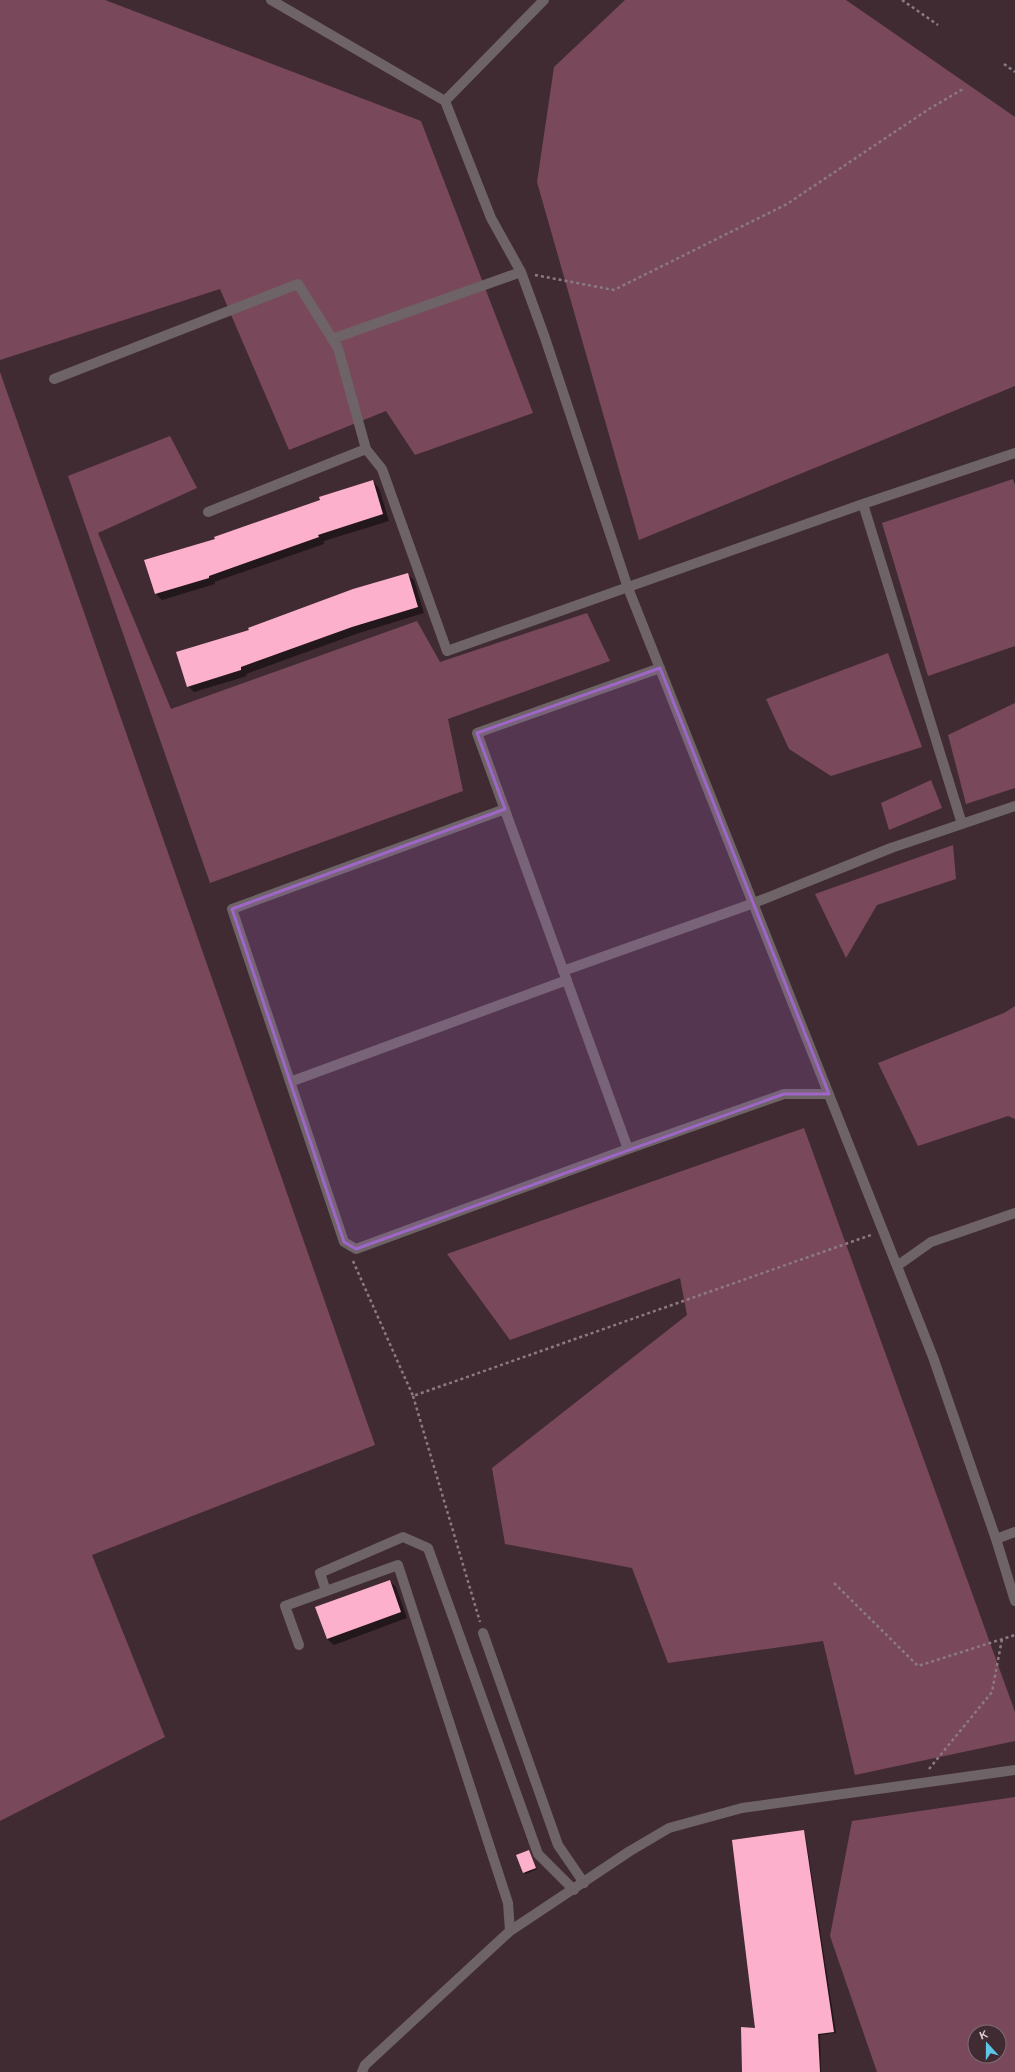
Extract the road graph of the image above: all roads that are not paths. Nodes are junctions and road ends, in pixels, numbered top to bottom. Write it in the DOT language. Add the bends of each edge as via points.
graph roads {
  1 [pos="271,0"];
  2 [pos="544,0"];
  3 [pos="445,101"];
  4 [pos="521,272"];
  5 [pos="332,340"];
  6 [pos="54,379"];
  7 [pos="366,449"];
  8 [pos="1015,453"];
  9 [pos="863,504"];
  10 [pos="208,512"];
  11 [pos="628,588"];
  12 [pos="660,668"];
  13 [pos="1015,806"];
  14 [pos="505,809"];
  15 [pos="962,824"];
  16 [pos="754,903"];
  17 [pos="565,975"];
  18 [pos="290,1082"];
  19 [pos="829,1094"];
  20 [pos="628,1149"];
  21 [pos="1015,1213"];
  22 [pos="897,1266"];
  23 [pos="1015,1532"];
  24 [pos="996,1539"];
  25 [pos="326,1591"];
  26 [pos="1015,1601"];
  27 [pos="483,1633"];
  28 [pos="299,1645"];
  29 [pos="1015,1770"];
  30 [pos="584,1883"];
  31 [pos="574,1890"];
  32 [pos="510,1931"];
  33 [pos="362,2072"];
  1 -- 3 [label="street"];
  2 -- 3 [label="street"];
  3 -- 4 [label="street" via="492,218"];
  4 -- 5 [label="street"];
  4 -- 11 [label="street" via="548,345"];
  5 -- 6 [label="street" via="298,284"];
  5 -- 7 [label="street" via="338,348"];
  7 -- 10 [label="street"];
  7 -- 11 [label="street" via="382,470 447,652"];
  8 -- 9 [label="street"];
  9 -- 11 [label="street"];
  9 -- 15 [label="street"];
  11 -- 12 [label="street"];
  12 -- 14 [label="street" via="478,733"];
  12 -- 16 [label="street"];
  13 -- 15 [label="street"];
  14 -- 17 [label="street"];
  14 -- 18 [label="street" via="232,909"];
  15 -- 16 [label="street" via="891,848"];
  16 -- 17 [label="street"];
  16 -- 19 [label="street"];
  17 -- 18 [label="street"];
  17 -- 20 [label="street"];
  18 -- 20 [label="street" via="344,1242 356,1249"];
  19 -- 20 [label="street" via="784,1094"];
  19 -- 22 [label="street"];
  21 -- 22 [label="street" via="931,1242"];
  22 -- 24 [label="street" via="933,1357"];
  23 -- 24 [label="street"];
  24 -- 26 [label="street"];
  25 -- 28 [label="street" via="285,1606"];
  25 -- 31 [label="street" via="320,1573 403,1536 428,1548 538,1854"];
  25 -- 32 [label="street" via="398,1565 508,1903"];
  27 -- 30 [label="street" via="558,1845"];
  29 -- 30 [label="street" via="742,1808 669,1828"];
  30 -- 31 [label="street"];
  31 -- 32 [label="street"];
  32 -- 33 [label="street" via="365,2065"];
}
